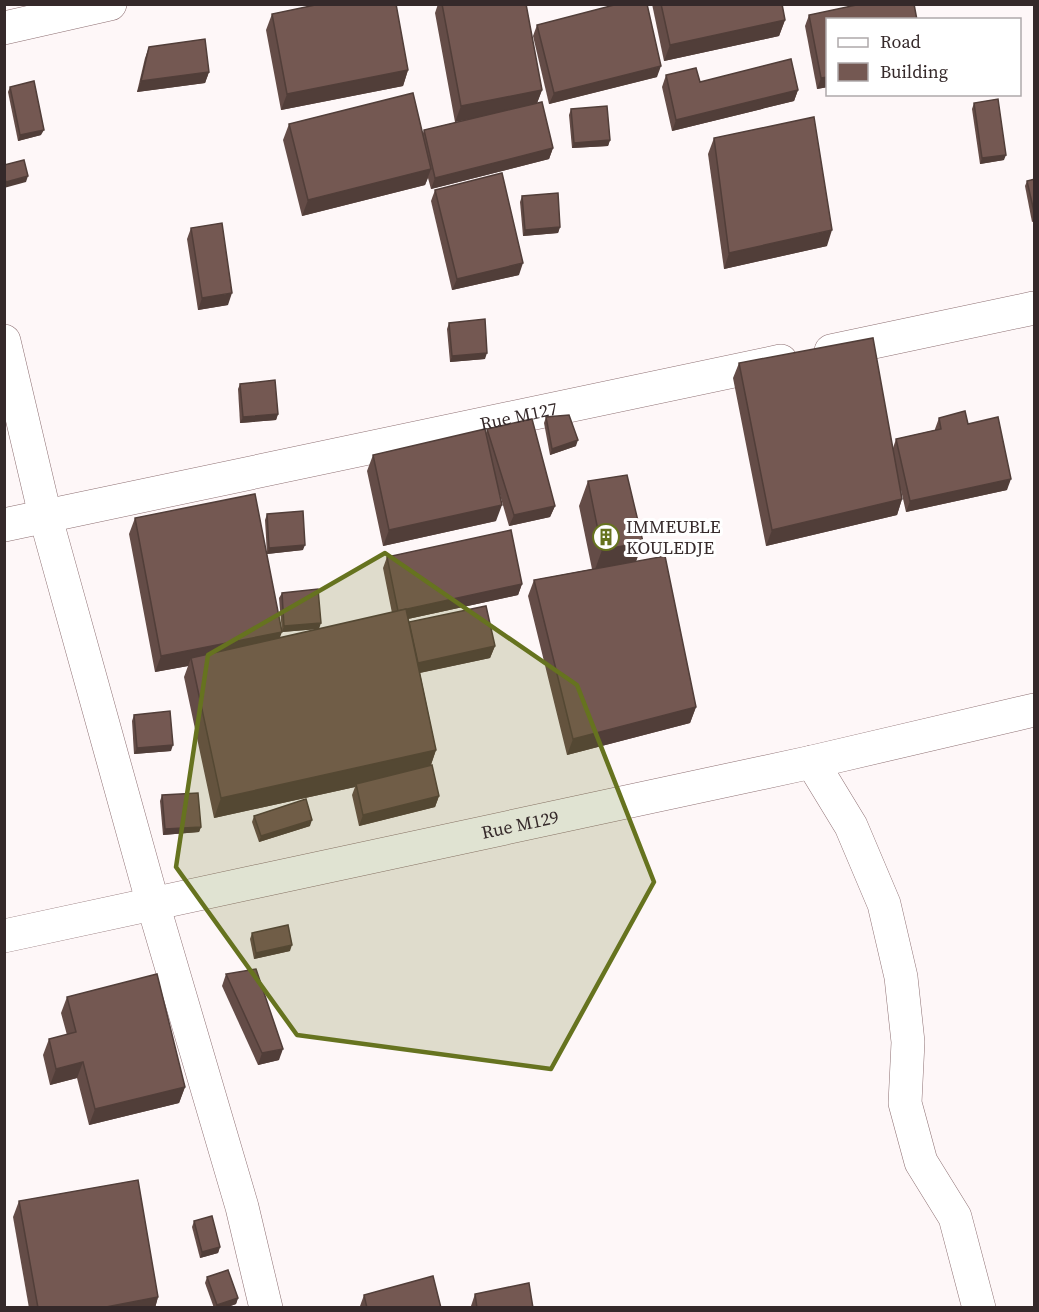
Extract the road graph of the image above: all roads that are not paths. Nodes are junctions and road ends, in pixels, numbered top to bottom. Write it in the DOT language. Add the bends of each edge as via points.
graph roads {
  1 [pos="110,4"];
  2 [pos="4,28"];
  3 [pos="1035,308"];
  4 [pos="4,341"];
  5 [pos="45,515"];
  6 [pos="4,525"];
  7 [pos="1035,710"];
  8 [pos="812,762"];
  9 [pos="153,904"];
  10 [pos="4,936"];
  11 [pos="266,1308"];
  12 [pos="979,1308"];
  1 -- 2 [label="street"];
  3 -- 5 [label="street, Rue M127"];
  4 -- 5 [label="street"];
  5 -- 6 [label="street, Rue M127"];
  5 -- 9 [label="street"];
  7 -- 8 [label="street, Rue M129"];
  8 -- 9 [label="street, Rue M129"];
  8 -- 12 [label="street" via="851,826 885,904 901,977 907,1031 905,1103 921,1162 955,1217"];
  9 -- 10 [label="street, Rue M129"];
  9 -- 11 [label="street" via="242,1207"];
}
